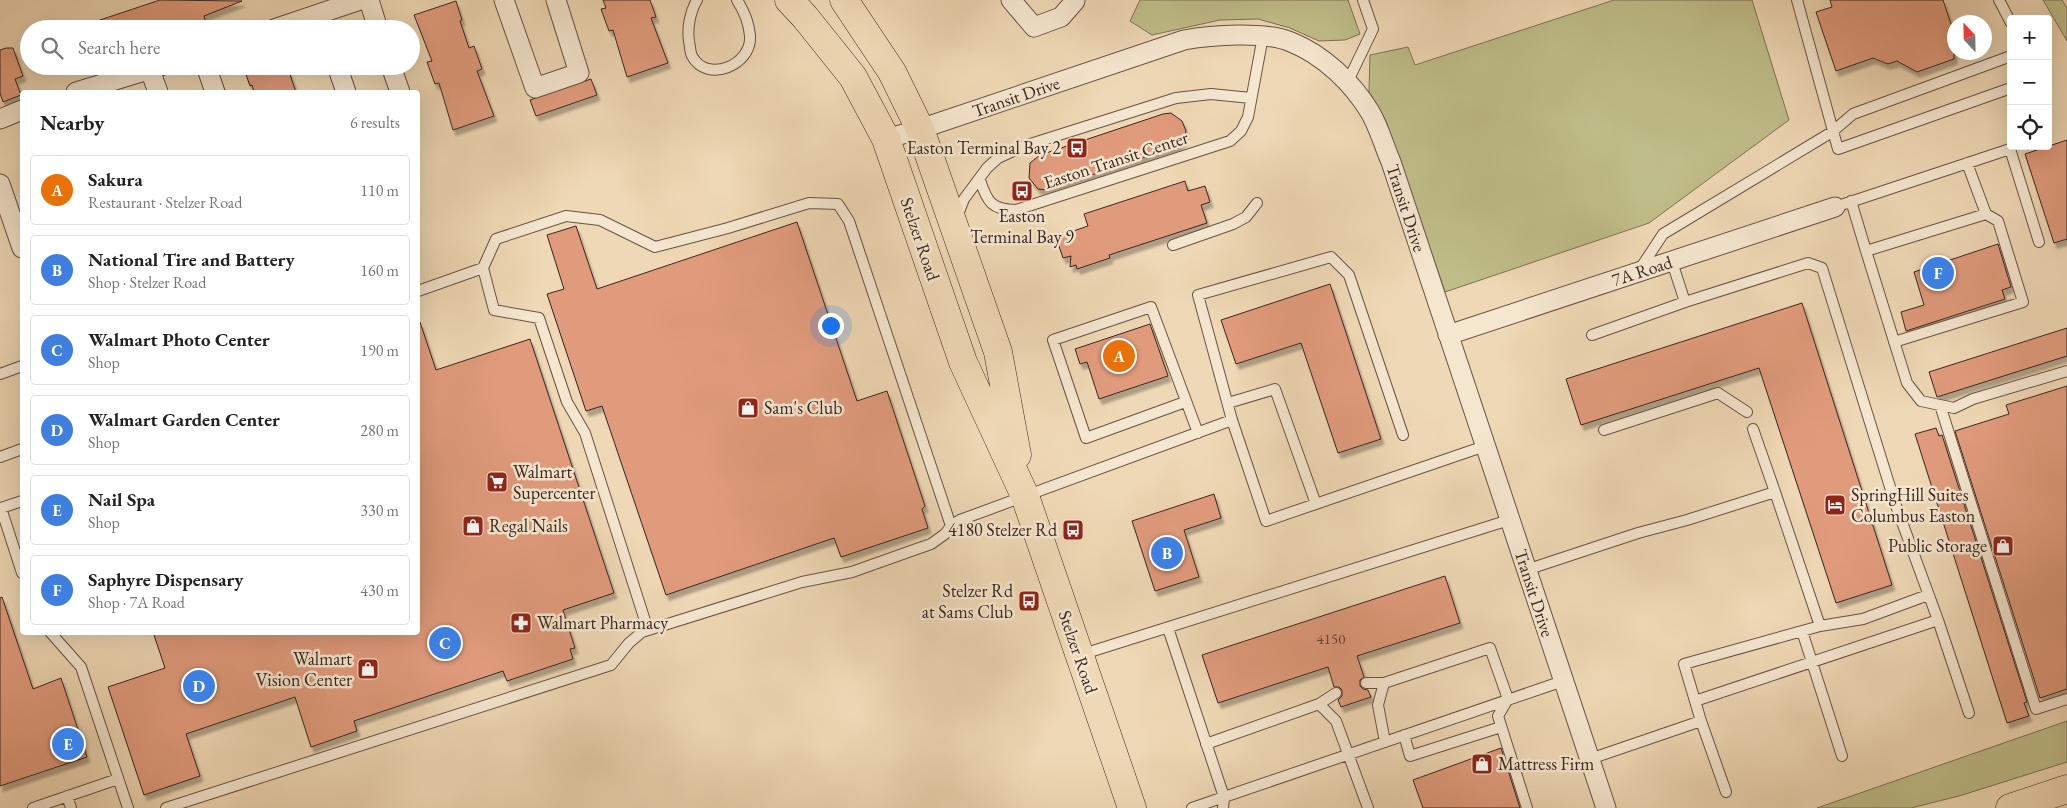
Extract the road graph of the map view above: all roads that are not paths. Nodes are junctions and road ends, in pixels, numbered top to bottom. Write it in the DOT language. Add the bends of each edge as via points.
graph roads {
  1 [pos="360,0"];
  2 [pos="369,0"];
  3 [pos="504,0"];
  4 [pos="556,0"];
  5 [pos="697,0"];
  6 [pos="737,0"];
  7 [pos="789,0"];
  8 [pos="844,0"];
  9 [pos="1011,0"];
  10 [pos="1074,0"];
  11 [pos="1363,0"];
  12 [pos="1797,0"];
  13 [pos="1999,0"];
  14 [pos="2007,15"];
  15 [pos="324,20"];
  16 [pos="375,20"];
  17 [pos="1263,36"];
  18 [pos="2007,57"];
  19 [pos="132,75"];
  20 [pos="156,75"];
  21 [pos="209,75"];
  22 [pos="340,75"];
  23 [pos="394,75"];
  24 [pos="1348,81"];
  25 [pos="2007,89"];
  26 [pos="83,90"];
  27 [pos="158,90"];
  28 [pos="214,90"];
  29 [pos="345,90"];
  30 [pos="399,90"];
  31 [pos="1251,98"];
  32 [pos="20,111"];
  33 [pos="0,118"];
  34 [pos="920,129"];
  35 [pos="1832,132"];
  36 [pos="886,139"];
  37 [pos="1967,163"];
  38 [pos="980,180"];
  39 [pos="0,184"];
  40 [pos="1257,203"];
  41 [pos="1843,204"];
  42 [pos="1986,214"];
  43 [pos="954,227"];
  44 [pos="20,242"];
  45 [pos="2039,242"];
  46 [pos="1173,245"];
  47 [pos="1866,251"];
  48 [pos="1672,262"];
  49 [pos="483,268"];
  50 [pos="1638,272"];
  51 [pos="420,290"];
  52 [pos="1685,302"];
  53 [pos="1448,335"];
  54 [pos="1592,335"];
  55 [pos="1894,342"];
  56 [pos="20,367"];
  57 [pos="2067,371"];
  58 [pos="0,374"];
  59 [pos="1185,402"];
  60 [pos="1228,403"];
  61 [pos="1940,405"];
  62 [pos="1747,412"];
  63 [pos="1232,420"];
  64 [pos="1753,429"];
  65 [pos="1604,430"];
  66 [pos="1198,433"];
  67 [pos="1403,435"];
  68 [pos="1485,446"];
  69 [pos="20,450"];
  70 [pos="0,457"];
  71 [pos="1774,492"];
  72 [pos="1024,496"];
  73 [pos="20,502"];
  74 [pos="1316,504"];
  75 [pos="1510,520"];
  76 [pos="951,526"];
  77 [pos="20,567"];
  78 [pos="1526,570"];
  79 [pos="1928,595"];
  80 [pos="1938,620"];
  81 [pos="1820,626"];
  82 [pos="1168,628"];
  83 [pos="648,630"];
  84 [pos="1802,631"];
  85 [pos="53,635"];
  86 [pos="1080,656"];
  87 [pos="1812,663"];
  88 [pos="1563,681"];
  89 [pos="1366,683"];
  90 [pos="1384,683"];
  91 [pos="1336,693"];
  92 [pos="1508,699"];
  93 [pos="2067,699"];
  94 [pos="1695,701"];
  95 [pos="1319,704"];
  96 [pos="1969,713"];
  97 [pos="1701,721"];
  98 [pos="1501,727"];
  99 [pos="1404,736"];
  100 [pos="1385,742"];
  101 [pos="1206,744"];
  102 [pos="1349,754"];
  103 [pos="1842,756"];
  104 [pos="1590,759"];
  105 [pos="118,779"];
  106 [pos="2067,790"];
  107 [pos="1726,792"];
  108 [pos="67,796"];
  109 [pos="1224,797"];
  110 [pos="171,807"];
  111 [pos="33,808"];
  112 [pos="71,808"];
  113 [pos="128,808"];
  114 [pos="1132,808"];
  115 [pos="1192,808"];
  116 [pos="1223,808"];
  117 [pos="1368,808"];
  118 [pos="1527,808"];
  119 [pos="1606,808"];
  120 [pos="2010,808"];
  1 -- 15 [label="street"];
  2 -- 16 [label="street"];
  3 -- 4 [label="street" via="535,88 579,73"];
  5 -- 6 [label="lane" via="687,30 692,55 698,64 715,70 734,65 744,55 750,38 746,14"];
  7 -- 36 [label="main road, Stelzer Road" via="853,78"];
  8 -- 34 [label="main road, Stelzer Road" via="892,72"];
  9 -- 10 [label="street" via="1034,27 1061,17"];
  11 -- 24 [label="lane" via="1373,28"];
  12 -- 35 [label="lane"];
  13 -- 14 [label="lane"];
  17 -- 24 [label="street, Transit Drive" via="1290,42 1322,60"];
  17 -- 31 [label="lane, Easton Transit Center"];
  17 -- 34 [label="street, Transit Drive" via="1184,40"];
  18 -- 35 [label="lane" via="1853,114"];
  19 -- 26 [label="street"];
  20 -- 27 [label="street"];
  21 -- 28 [label="street"];
  22 -- 29 [label="street"];
  23 -- 30 [label="street"];
  24 -- 53 [label="street, Transit Drive" via="1370,113 1391,162"];
  25 -- 35 [label="lane" via="1838,150"];
  31 -- 38 [label="lane" via="1211,94 1176,98 1024,146 998,158"];
  31 -- 38 [label="lane, Easton Transit Center" via="1248,117 1241,131 1230,141 1016,210 1001,210 994,205 984,193"];
  32 -- 33 [label="street"];
  34 -- 36 [label="street, Transit Drive"];
  34 -- 43 [label="main road, Stelzer Road"];
  35 -- 50 [label="lane" via="1663,234"];
  36 -- 72 [label="main road, Stelzer Road" via="963,362"];
  37 -- 41 [label="lane"];
  37 -- 42 [label="lane"];
  37 -- 45 [label="lane" via="2010,150"];
  38 -- 43 [label="lane" via="964,199"];
  39 -- 44 [label="street"];
  40 -- 46 [label="lane" via="1246,217 1233,224"];
  41 -- 47 [label="lane"];
  41 -- 48 [label="street, 7A Road"];
  42 -- 47 [label="lane"];
  42 -- 55 [label="lane" via="1998,221 2024,302"];
  43 -- 72 [label="main road, Stelzer Road" via="998,352"];
  47 -- 55 [label="lane"];
  48 -- 50 [label="street, 7A Road"];
  48 -- 52 [label="lane"];
  49 -- 51 [label="lane"];
  49 -- 76 [label="lane" via="496,239 566,216 600,220 655,247 809,203 838,204 848,221"];
  49 -- 83 [label="lane" via="494,310 539,318 567,402 585,433"];
  50 -- 53 [label="street, 7A Road"];
  52 -- 54 [label="lane"];
  52 -- 79 [label="lane" via="1808,263 1822,268 1895,503"];
  53 -- 68 [label="street, Transit Drive"];
  55 -- 61 [label="lane" via="1907,382 1921,401"];
  56 -- 58 [label="lane"];
  57 -- 61 [label="lane" via="1973,399 1954,408"];
  59 -- 59 [label="lane" via="1151,307 1053,340 1086,438"];
  59 -- 66 [label="lane"];
  60 -- 63 [label="lane"];
  60 -- 67 [label="lane" via="1198,295 1330,257 1349,275"];
  60 -- 74 [label="lane" via="1275,388"];
  61 -- 93 [label="lane" via="2036,709"];
  62 -- 65 [label="lane" via="1718,393"];
  63 -- 66 [label="lane"];
  63 -- 74 [label="lane" via="1266,521"];
  64 -- 71 [label="lane"];
  66 -- 72 [label="lane"];
  68 -- 74 [label="lane"];
  68 -- 75 [label="street, Transit Drive"];
  69 -- 70 [label="lane"];
  71 -- 78 [label="lane" via="1638,532"];
  71 -- 81 [label="lane"];
  72 -- 76 [label="lane"];
  72 -- 86 [label="main road, Stelzer Road"];
  73 -- 77 [label="lane" via="0,508"];
  75 -- 78 [label="street, Transit Drive"];
  75 -- 82 [label="lane"];
  76 -- 83 [label="lane" via="931,544 852,572 802,582"];
  78 -- 88 [label="street, Transit Drive"];
  79 -- 80 [label="lane"];
  79 -- 81 [label="lane" via="1863,619"];
  80 -- 87 [label="lane"];
  80 -- 96 [label="lane"];
  81 -- 84 [label="lane"];
  82 -- 86 [label="lane"];
  82 -- 101 [label="lane"];
  83 -- 110 [label="lane" via="629,643 611,665"];
  84 -- 87 [label="lane"];
  84 -- 94 [label="lane" via="1684,664"];
  85 -- 105 [label="lane" via="81,667"];
  86 -- 114 [label="main road, Stelzer Road"];
  87 -- 94 [label="lane"];
  87 -- 103 [label="lane"];
  88 -- 92 [label="lane"];
  88 -- 104 [label="street, Transit Drive"];
  89 -- 90 [label="lane"];
  90 -- 92 [label="lane" via="1490,648"];
  90 -- 100 [label="lane" via="1378,705"];
  91 -- 95 [label="lane"];
  92 -- 98 [label="lane" via="1498,716"];
  92 -- 99 [label="lane"];
  94 -- 97 [label="lane"];
  95 -- 101 [label="lane"];
  95 -- 102 [label="lane" via="1336,721"];
  97 -- 104 [label="lane"];
  97 -- 107 [label="lane"];
  98 -- 99 [label="lane" via="1410,756"];
  98 -- 118 [label="lane"];
  99 -- 100 [label="lane"];
  100 -- 102 [label="lane"];
  101 -- 109 [label="lane"];
  102 -- 109 [label="lane"];
  102 -- 117 [label="lane"];
  104 -- 119 [label="street, Transit Drive"];
  105 -- 108 [label="lane"];
  105 -- 113 [label="lane"];
  106 -- 120 [label="main road"];
  108 -- 111 [label="lane"];
  108 -- 112 [label="lane"];
  109 -- 115 [label="lane"];
  109 -- 116 [label="lane"];
}
